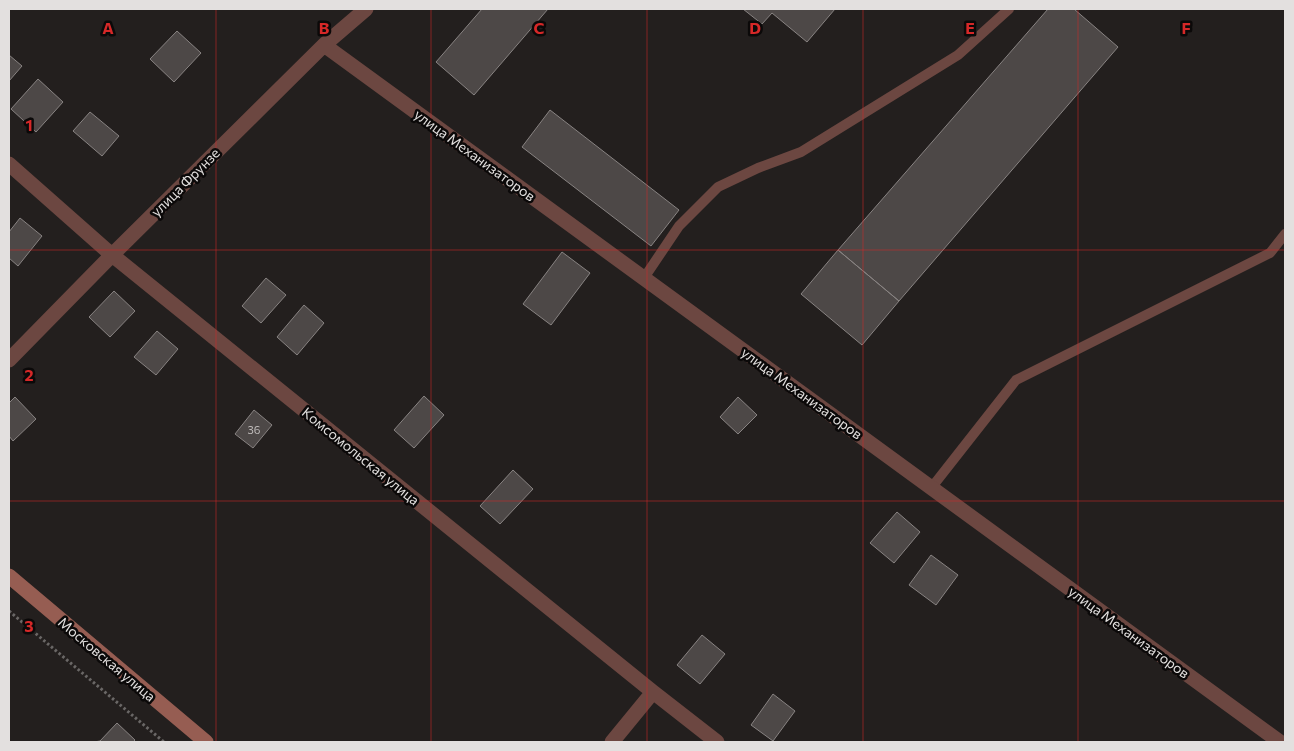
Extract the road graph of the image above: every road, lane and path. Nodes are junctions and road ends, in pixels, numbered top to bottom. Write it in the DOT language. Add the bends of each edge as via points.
graph roads {
  1 [pos="366,9"];
  2 [pos="1009,9"];
  3 [pos="324,45"];
  4 [pos="9,164"];
  5 [pos="1285,234"];
  6 [pos="112,255"];
  7 [pos="644,278"];
  8 [pos="9,360"];
  9 [pos="932,487"];
  10 [pos="9,576"];
  11 [pos="9,611"];
  12 [pos="653,692"];
  13 [pos="164,742"];
  14 [pos="206,742"];
  15 [pos="612,742"];
  16 [pos="717,742"];
  17 [pos="1280,742"];
  1 -- 3 [label="street, улица Фрунзе"];
  2 -- 7 [label="lane" via="958,55 801,152 718,188 679,226"];
  3 -- 6 [label="street, улица Фрунзе"];
  3 -- 7 [label="street, улица Механизаторов"];
  4 -- 6 [label="street, Комсомольская улица"];
  5 -- 9 [label="lane" via="1270,253 1016,380"];
  6 -- 8 [label="street, улица Фрунзе"];
  6 -- 12 [label="street, Комсомольская улица"];
  7 -- 9 [label="street, улица Механизаторов"];
  9 -- 17 [label="street, улица Механизаторов"];
  10 -- 14 [label="street, Московская улица"];
  11 -- 13 [label="path"];
  12 -- 15 [label="street"];
  12 -- 16 [label="street, Комсомольская улица"];
}
